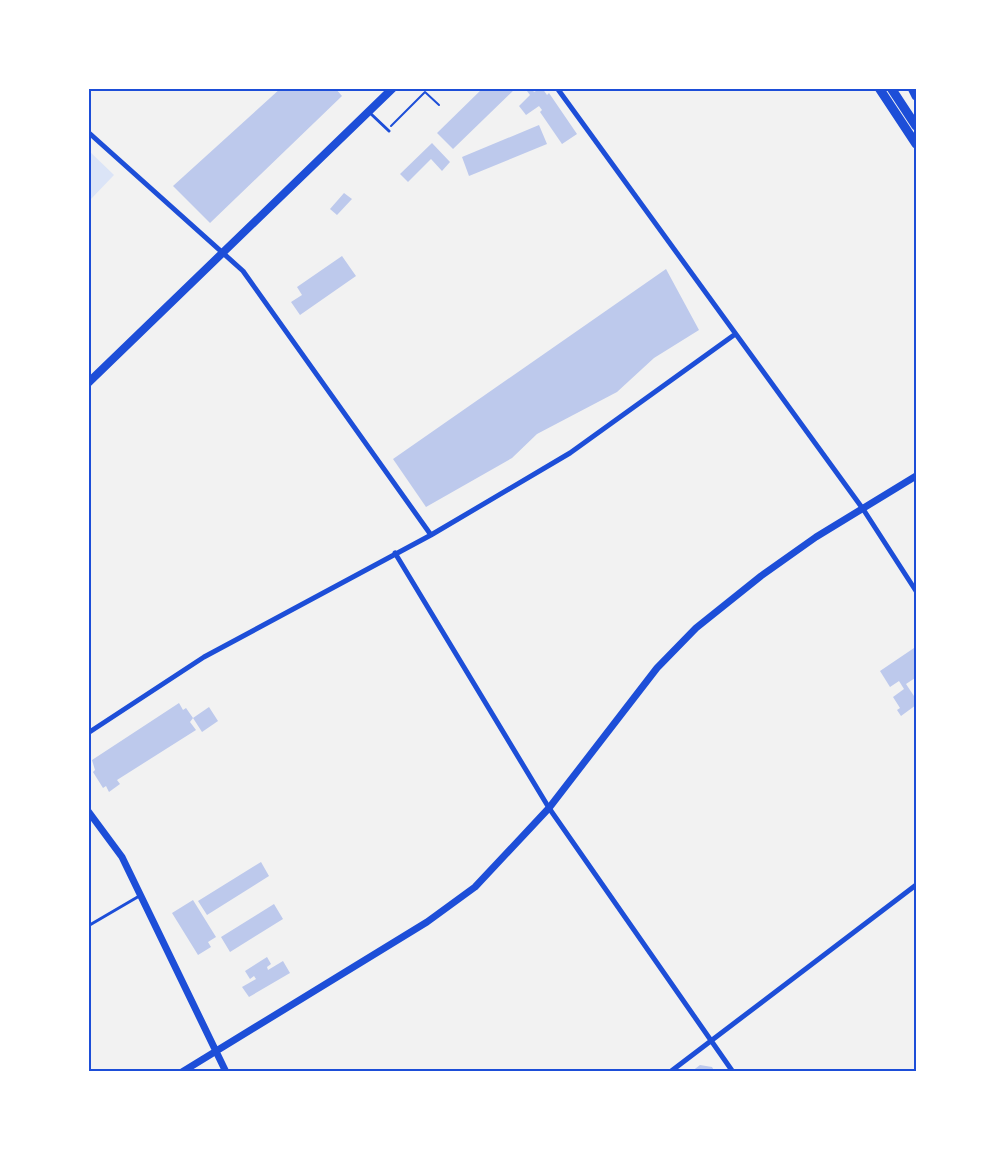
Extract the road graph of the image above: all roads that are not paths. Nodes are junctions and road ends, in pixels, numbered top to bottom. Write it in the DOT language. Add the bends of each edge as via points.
graph roads {
  1 [pos="393,88"];
  2 [pos="557,88"];
  3 [pos="879,88"];
  4 [pos="890,88"];
  5 [pos="915,89"];
  6 [pos="916,96"];
  7 [pos="369,112"];
  8 [pos="916,126"];
  9 [pos="388,130"];
  10 [pos="88,132"];
  11 [pos="916,144"];
  12 [pos="223,253"];
  13 [pos="734,335"];
  14 [pos="88,383"];
  15 [pos="916,476"];
  16 [pos="863,509"];
  17 [pos="431,535"];
  18 [pos="395,554"];
  19 [pos="916,591"];
  20 [pos="88,734"];
  21 [pos="549,807"];
  22 [pos="88,811"];
  23 [pos="916,885"];
  24 [pos="141,895"];
  25 [pos="88,927"];
  26 [pos="711,1040"];
  27 [pos="216,1051"];
  28 [pos="182,1071"];
  29 [pos="226,1071"];
  30 [pos="670,1071"];
  31 [pos="733,1071"];
  1 -- 7 [label="main road"];
  2 -- 13 [label="street"];
  3 -- 11 [label="main road"];
  4 -- 8 [label="main road"];
  5 -- 6 [label="main road"];
  7 -- 9 [label="lane"];
  7 -- 12 [label="main road"];
  10 -- 12 [label="street"];
  12 -- 14 [label="main road"];
  12 -- 17 [label="street" via="247,275"];
  13 -- 16 [label="street"];
  13 -- 17 [label="street" via="570,453"];
  15 -- 16 [label="street"];
  16 -- 19 [label="street"];
  16 -- 21 [label="street" via="770,569 696,628 657,668"];
  17 -- 18 [label="street"];
  18 -- 20 [label="street" via="204,657"];
  18 -- 21 [label="street"];
  21 -- 26 [label="street"];
  21 -- 27 [label="street" via="475,887 427,922"];
  22 -- 24 [label="street" via="122,857"];
  23 -- 26 [label="street"];
  24 -- 25 [label="lane"];
  24 -- 27 [label="street"];
  26 -- 30 [label="street"];
  26 -- 31 [label="street"];
  27 -- 28 [label="street"];
  27 -- 29 [label="street"];
}
